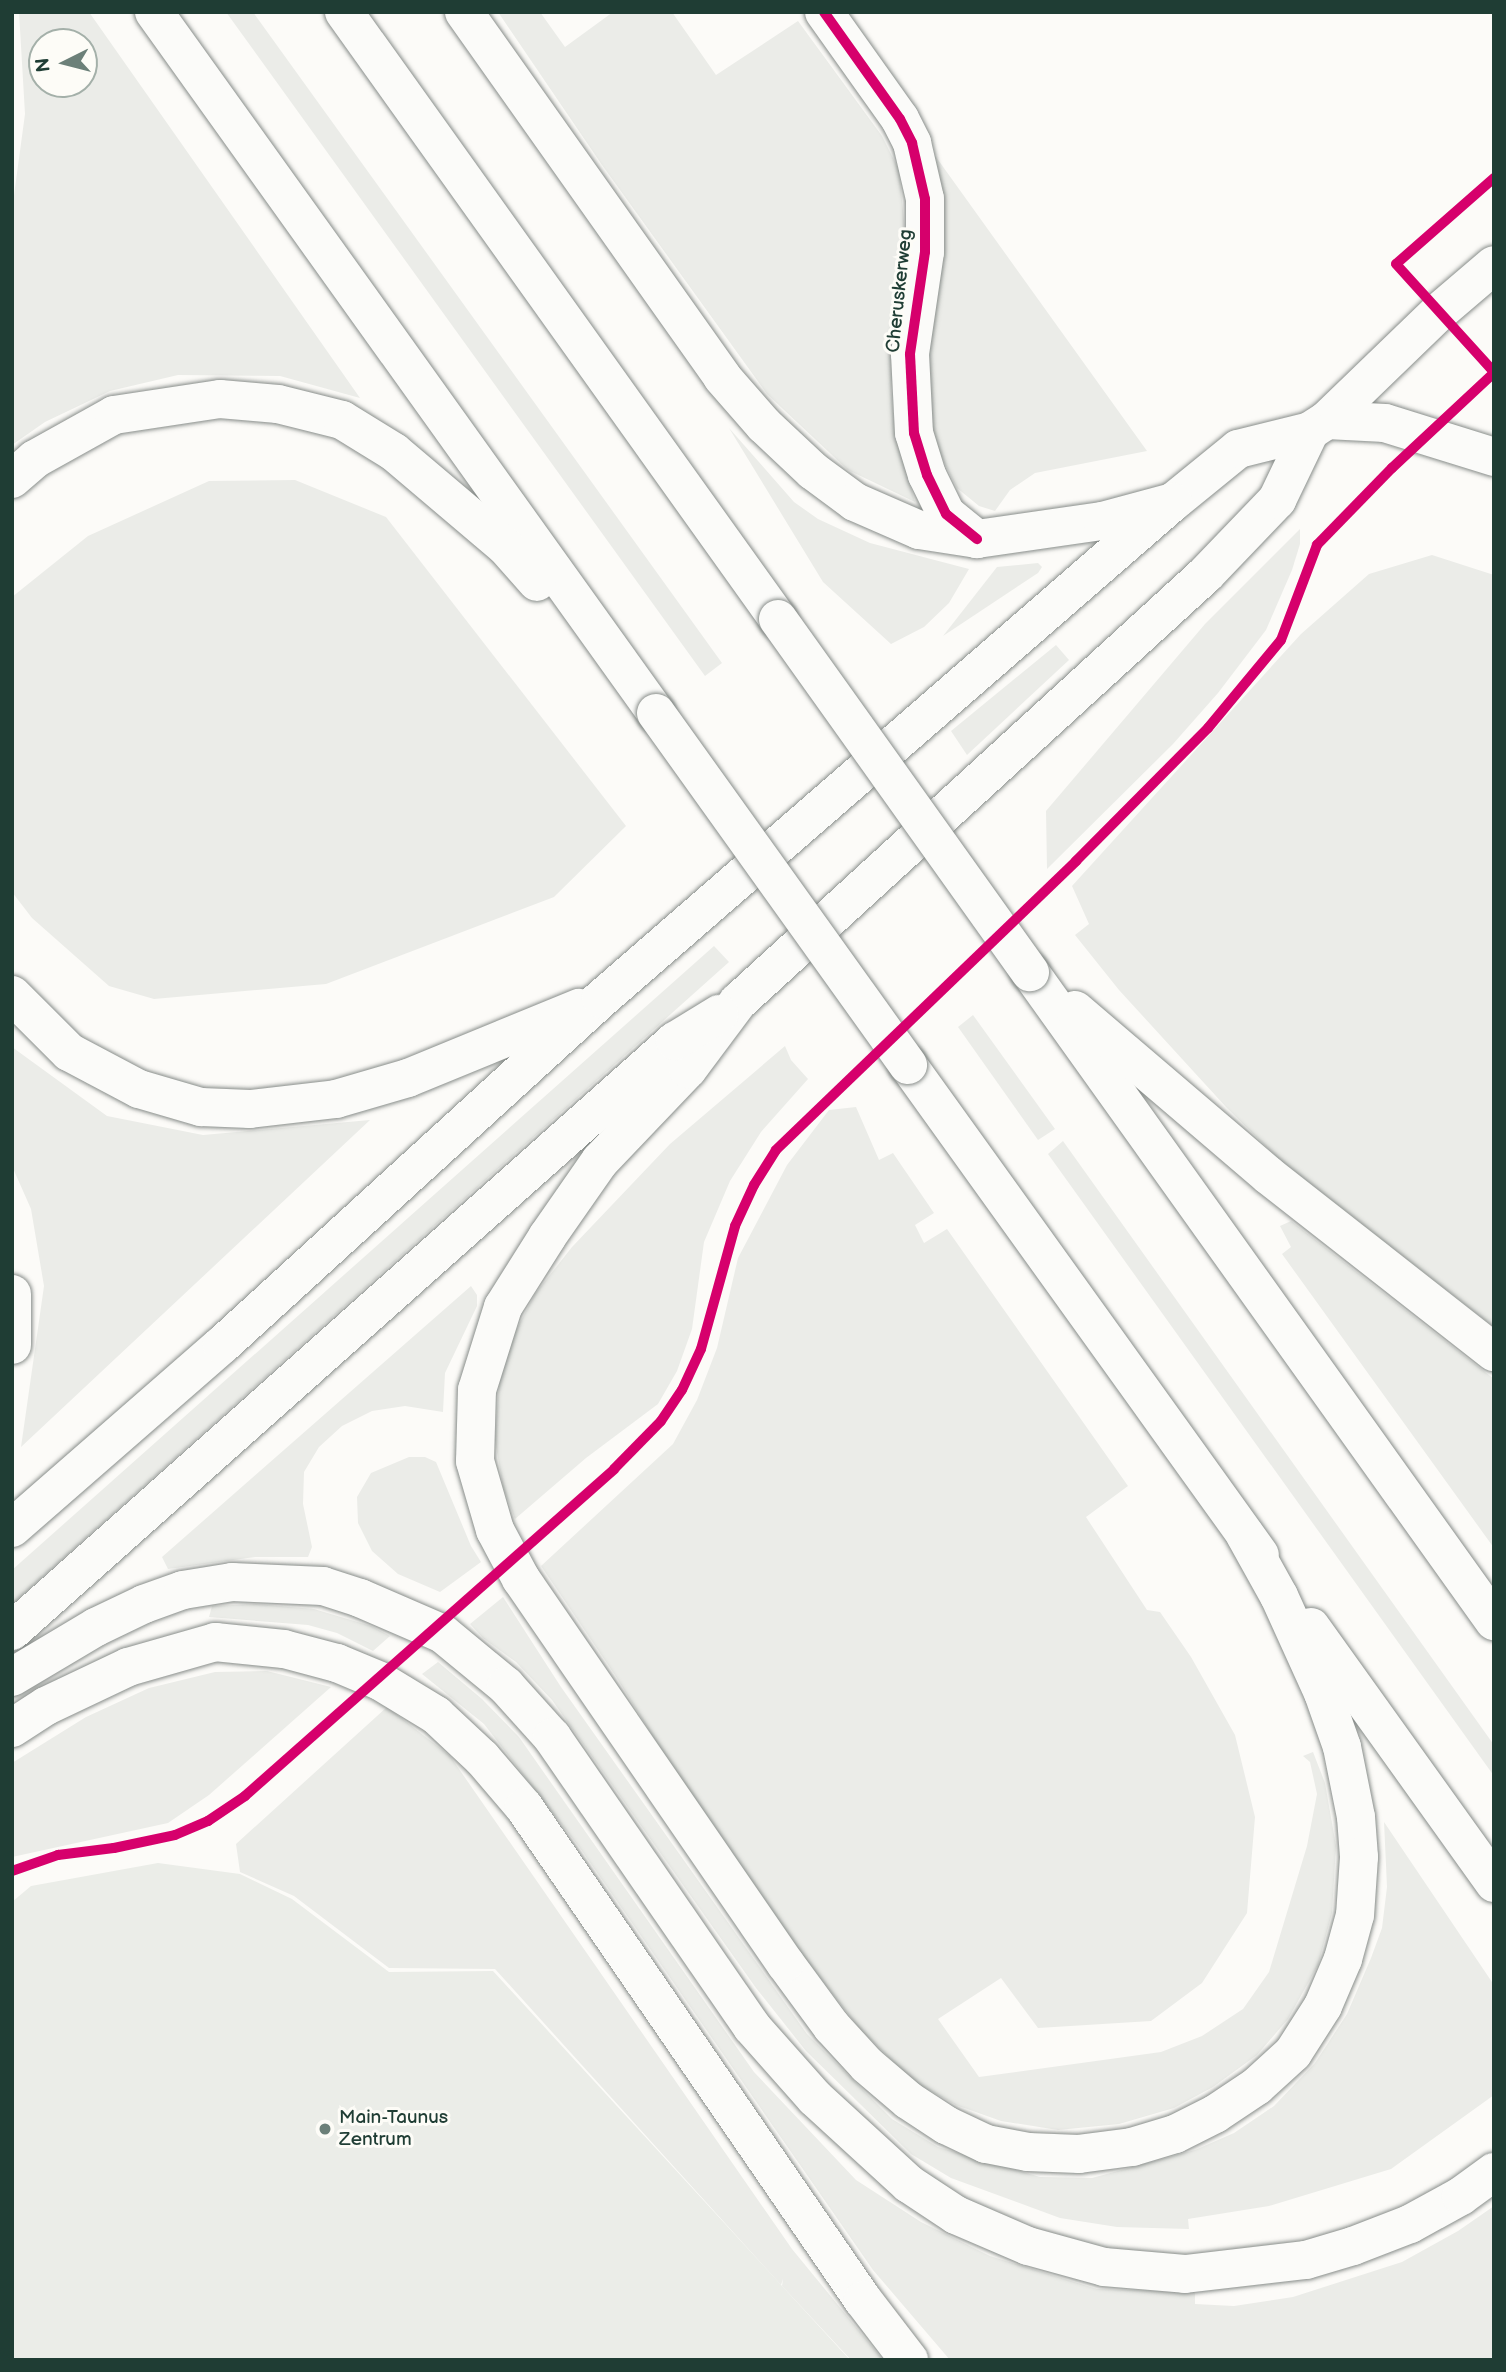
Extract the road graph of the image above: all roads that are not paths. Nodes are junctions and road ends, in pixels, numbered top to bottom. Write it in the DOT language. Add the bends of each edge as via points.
graph roads {
  1 [pos="154,12"];
  2 [pos="344,12"];
  3 [pos="464,12"];
  4 [pos="824,12"];
  5 [pos="1494,265"];
  6 [pos="1318,426"];
  7 [pos="1494,457"];
  8 [pos="12,479"];
  9 [pos="1173,502"];
  10 [pos="977,539"];
  11 [pos="656,713"];
  12 [pos="1030,972"];
  13 [pos="12,995"];
  14 [pos="601,999"];
  15 [pos="738,1002"];
  16 [pos="12,1294"];
  17 [pos="12,1345"];
  18 [pos="1494,1352"];
  19 [pos="12,1528"];
  20 [pos="1245,1535"];
  21 [pos="1494,1620"];
  22 [pos="12,1631"];
  23 [pos="12,1677"];
  24 [pos="12,1728"];
  25 [pos="1494,1883"];
  26 [pos="1494,2172"];
  27 [pos="909,2360"];
  1 -- 11 [label="main road"];
  2 -- 12 [label="main road, bridge"];
  3 -- 10 [label="main road" via="722,377 764,425 855,502 919,530"];
  4 -- 10 [label="main road, Cheruskerweg" via="900,119 912,144 925,212 925,252 910,354 914,433 946,514"];
  5 -- 6 [label="main road"];
  6 -- 7 [label="main road" via="1385,423"];
  6 -- 9 [label="main road" via="1238,449"];
  6 -- 15 [label="main road" via="1277,500 1206,574"];
  8 -- 11 [label="main road" via="35,459 114,415 220,399 278,404 342,421 394,452 505,546"];
  9 -- 10 [label="main road" via="1102,521"];
  9 -- 14 [label="main road"];
  11 -- 20 [label="main road, bridge"];
  12 -- 18 [label="main road" via="1268,1175"];
  12 -- 21 [label="main road"];
  13 -- 14 [label="main road" via="69,1052 139,1089 201,1107 250,1109 336,1098 408,1078"];
  14 -- 19 [label="main road" via="232,1336"];
  15 -- 20 [label="main road" via="688,1069 600,1161 503,1307 477,1390 475,1461 495,1530 521,1579 832,2028 908,2100 986,2144 1028,2152 1132,2147 1175,2134 1215,2114 1293,2053 1323,2006 1343,1959 1355,1915 1359,1857 1342,1746 1279,1596"];
  15 -- 22 [label="main road" via="675,1041"];
  16 -- 17 [label="main road"];
  20 -- 25 [label="main road"];
  23 -- 26 [label="main road" via="144,1604 183,1590 232,1582 323,1586 443,1633 506,1686 552,1737 752,2027 815,2098 909,2185 956,2215 1028,2246 1104,2267 1185,2274 1306,2260 1410,2224"];
  24 -- 27 [label="main road" via="46,1706 128,1667 215,1642 284,1648 337,1663 380,1681 436,1715 482,1758 524,1807"];
}
